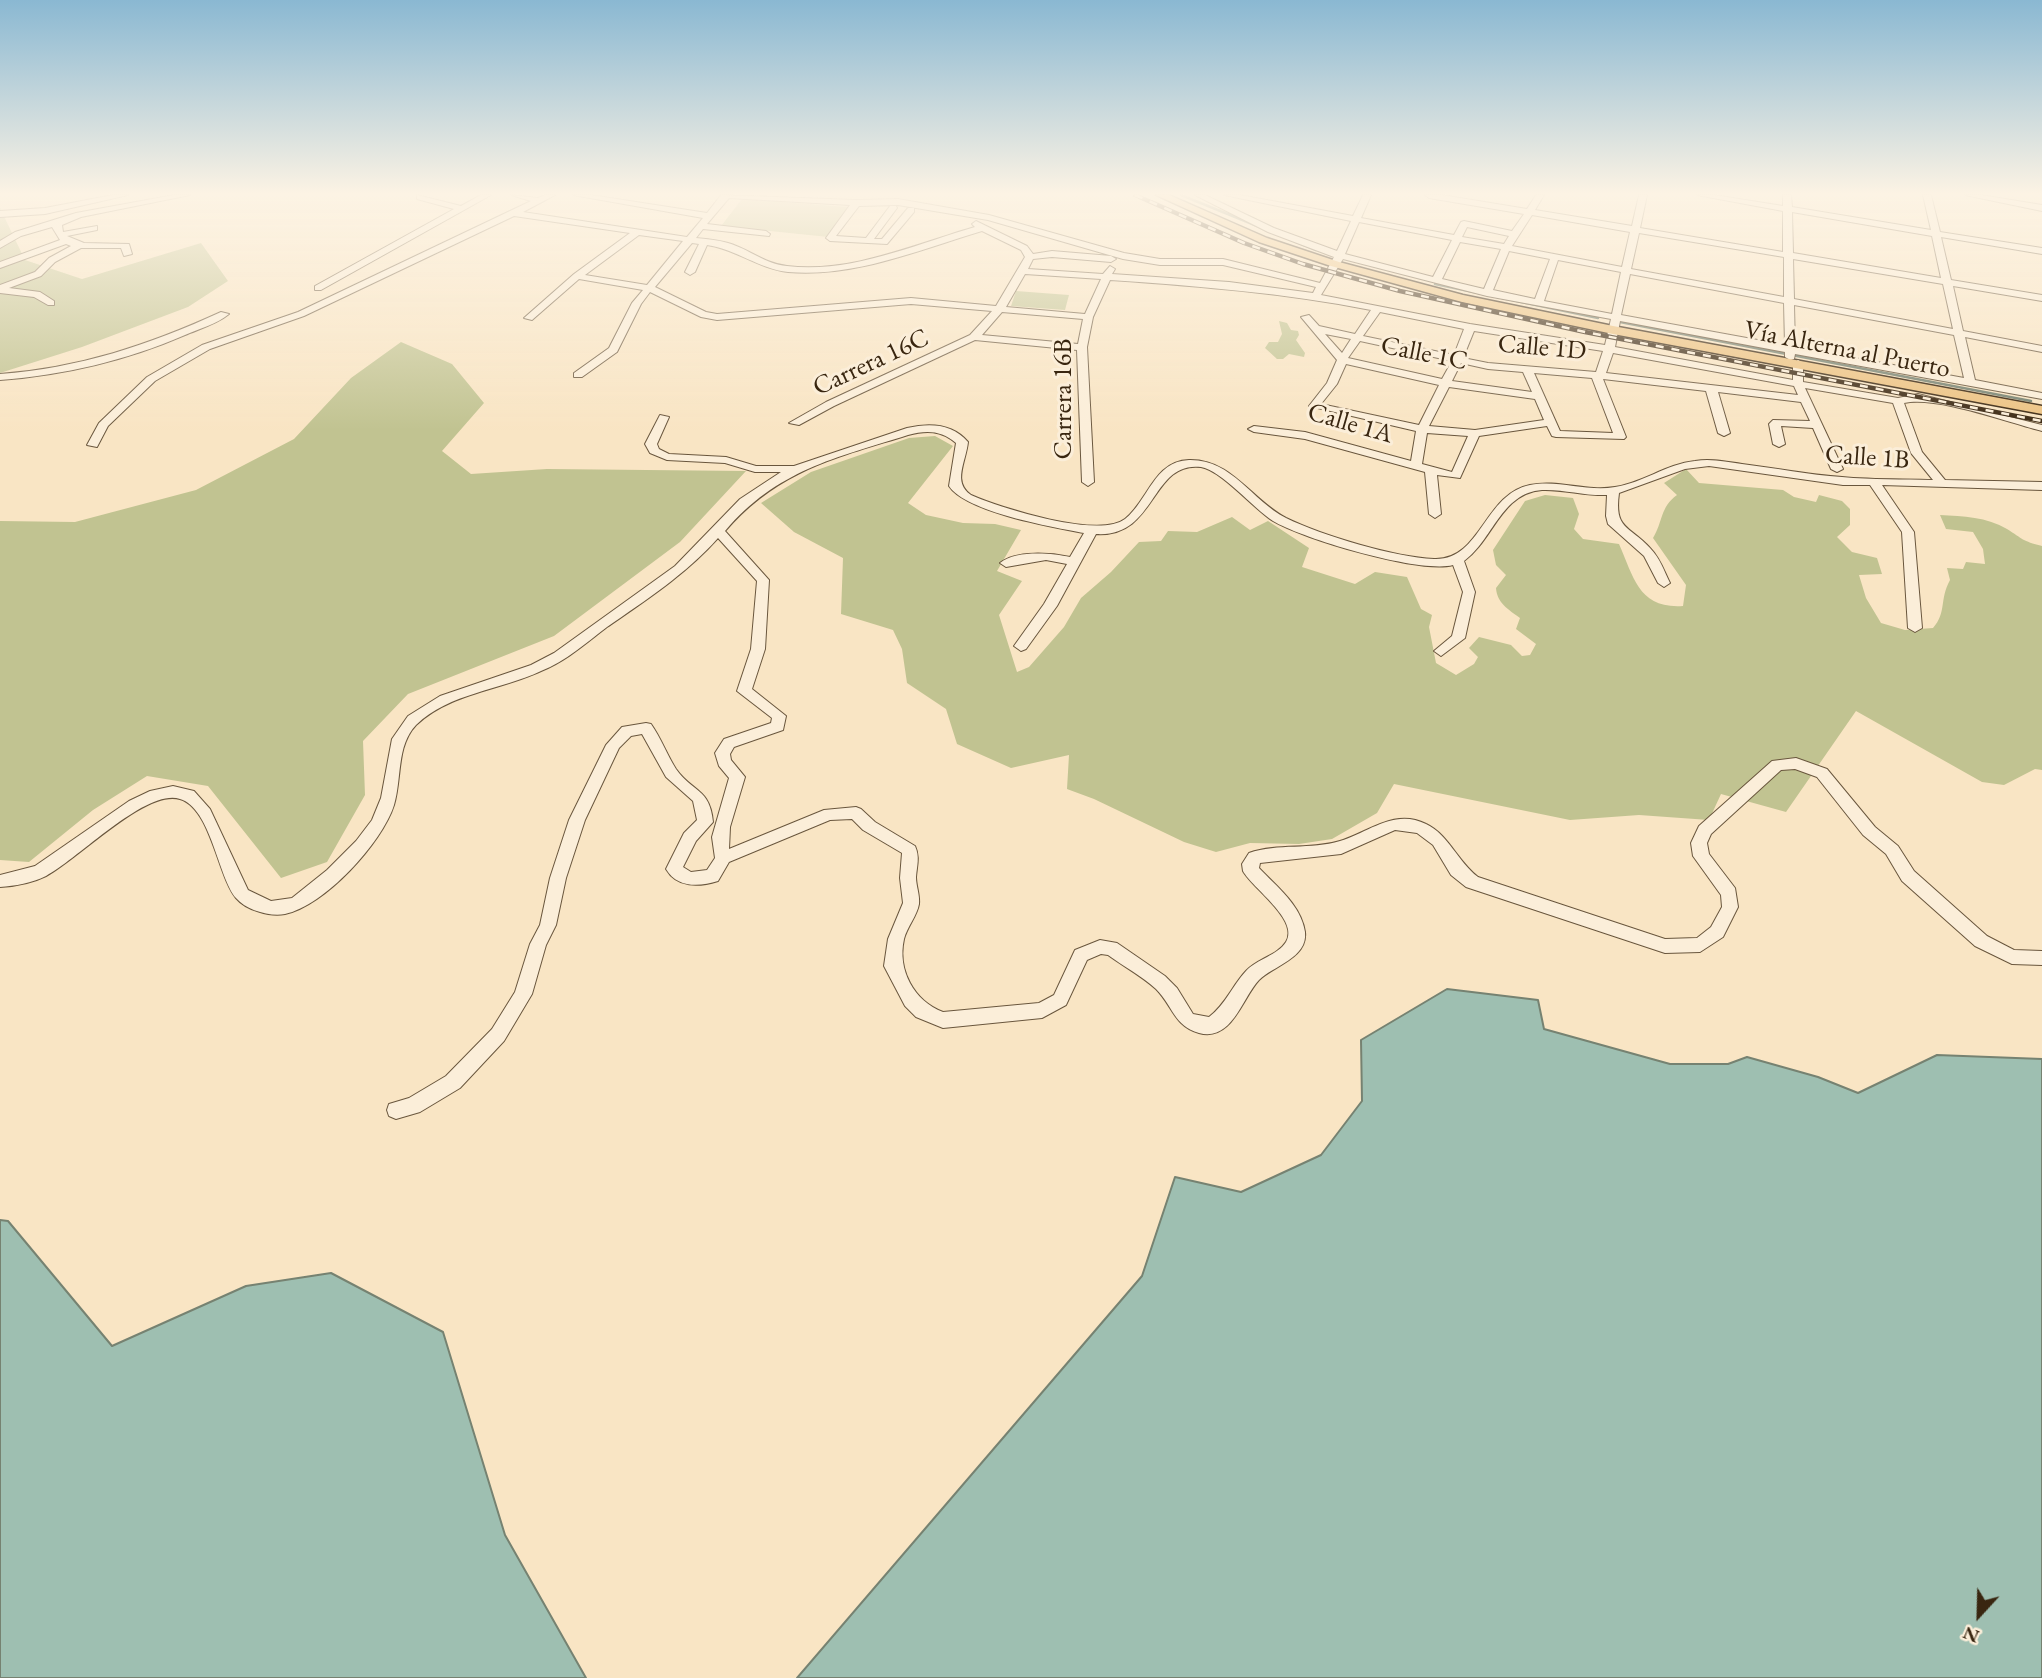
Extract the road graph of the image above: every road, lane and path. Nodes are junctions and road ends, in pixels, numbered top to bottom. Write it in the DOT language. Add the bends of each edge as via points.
graph roads {
  1 [pos="39,273"];
  2 [pos="345,273"];
  3 [pos="387,273"];
  4 [pos="581,273"];
  5 [pos="662,273"];
  6 [pos="1022,273"];
  7 [pos="1051,273"];
  8 [pos="1109,273"];
  9 [pos="1270,273"];
  10 [pos="1329,273"];
  11 [pos="1382,273"];
  12 [pos="1401,273"];
  13 [pos="1440,273"];
  14 [pos="1495,273"];
  15 [pos="1549,273"];
  16 [pos="1625,273"];
  17 [pos="1644,273"];
  18 [pos="1788,273"];
  19 [pos="1894,273"];
  20 [pos="1945,273"];
  21 [pos="577,276"];
  22 [pos="1107,278"];
  23 [pos="1436,281"];
  24 [pos="1947,282"];
  25 [pos="1322,286"];
  26 [pos="649,288"];
  27 [pos="0,289"];
  28 [pos="1487,293"];
  29 [pos="340,296"];
  30 [pos="1315,296"];
  31 [pos="2042,298"];
  32 [pos="1789,300"];
  33 [pos="51,303"];
  34 [pos="1538,303"];
  35 [pos="1000,308"];
  36 [pos="1376,310"];
  37 [pos="224,314"];
  38 [pos="1088,317"];
  39 [pos="1306,317"];
  40 [pos="529,318"];
  41 [pos="1615,323"];
  42 [pos="1470,327"];
  43 [pos="1318,329"];
  44 [pos="1959,333"];
  45 [pos="974,337"];
  46 [pos="174,338"];
  47 [pos="1355,338"];
  48 [pos="206,347"];
  49 [pos="1082,347"];
  50 [pos="1609,349"];
  51 [pos="2042,349"];
  52 [pos="1792,356"];
  53 [pos="1342,360"];
  54 [pos="1457,360"];
  55 [pos="1528,371"];
  56 [pos="578,375"];
  57 [pos="1598,375"];
  58 [pos="0,377"];
  59 [pos="1970,382"];
  60 [pos="1446,383"];
  61 [pos="1798,384"];
  62 [pos="1711,388"];
  63 [pos="1539,396"];
  64 [pos="2042,396"];
  65 [pos="1805,399"];
  66 [pos="1898,401"];
  67 [pos="2042,410"];
  68 [pos="664,417"];
  69 [pos="794,423"];
  70 [pos="1817,425"];
  71 [pos="1553,428"];
  72 [pos="2042,428"];
  73 [pos="1254,429"];
  74 [pos="1422,429"];
  75 [pos="1475,433"];
  76 [pos="1724,433"];
  77 [pos="1779,444"];
  78 [pos="93,445"];
  79 [pos="1416,467"];
  80 [pos="800,469"];
  81 [pos="1837,469"];
  82 [pos="1431,471"];
  83 [pos="1088,482"];
  84 [pos="1874,483"];
  85 [pos="1944,485"];
  86 [pos="2042,486"];
  87 [pos="1613,491"];
  88 [pos="1435,514"];
  89 [pos="718,531"];
  90 [pos="1091,531"];
  91 [pos="1458,561"];
  92 [pos="1075,562"];
  93 [pos="1006,563"];
  94 [pos="1664,583"];
  95 [pos="1915,628"];
  96 [pos="1021,646"];
  97 [pos="1441,651"];
  98 [pos="723,858"];
  99 [pos="0,881"];
  100 [pos="2042,958"];
  101 [pos="396,1111"];
  1 -- 27 [label="street"];
  2 -- 29 [label="street" via="318,288"];
  3 -- 29 [label="street"];
  4 -- 21 [label="street"];
  5 -- 26 [label="street"];
  6 -- 35 [label="street, Carrera 16C"];
  7 -- 22 [label="street, Calle 1D"];
  8 -- 22 [label="street, Carrera 16B"];
  9 -- 25 [label="street"];
  10 -- 25 [label="street"];
  11 -- 41 [label="main road, Vía Alterna al Puerto" via="1462,298"];
  12 -- 23 [label="street"];
  13 -- 23 [label="street"];
  14 -- 28 [label="street"];
  15 -- 34 [label="street"];
  16 -- 41 [label="street"];
  17 -- 32 [label="street"];
  18 -- 32 [label="street"];
  19 -- 24 [label="street"];
  20 -- 24 [label="street"];
  21 -- 26 [label="street"];
  21 -- 40 [label="street"];
  22 -- 30 [label="street, Calle 1D" via="1229,285"];
  22 -- 38 [label="street, Carrera 16B"];
  23 -- 28 [label="street"];
  24 -- 31 [label="street"];
  24 -- 44 [label="street"];
  25 -- 30 [label="street"];
  26 -- 35 [label="street" via="717,317 911,301"];
  26 -- 56 [label="street" via="613,350"];
  27 -- 33 [label="street" via="37,294"];
  28 -- 34 [label="street"];
  29 -- 48 [label="street"];
  30 -- 36 [label="street, Calle 1D"];
  32 -- 44 [label="street"];
  32 -- 52 [label="street"];
  34 -- 41 [label="street"];
  35 -- 38 [label="street"];
  35 -- 45 [label="street, Carrera 16C"];
  36 -- 42 [label="street, Calle 1D"];
  36 -- 47 [label="street"];
  37 -- 46 [label="street"];
  38 -- 49 [label="street, Carrera 16B"];
  39 -- 43 [label="street"];
  41 -- 50 [label="street"];
  41 -- 52 [label="main road, Vía Alterna al Puerto"];
  42 -- 50 [label="street, Calle 1D"];
  42 -- 54 [label="street"];
  43 -- 47 [label="street, Calle 1D"];
  43 -- 53 [label="street"];
  44 -- 51 [label="street"];
  44 -- 59 [label="street"];
  45 -- 49 [label="street"];
  45 -- 69 [label="street, Carrera 16C"];
  46 -- 48 [label="street"];
  46 -- 58 [label="street" via="49,374"];
  47 -- 53 [label="street"];
  47 -- 54 [label="street, Calle 1D"];
  48 -- 78 [label="street" via="151,379 103,425"];
  49 -- 83 [label="street, Carrera 16B"];
  50 -- 57 [label="street"];
  50 -- 61 [label="street, Calle 1D"];
  52 -- 59 [label="street"];
  52 -- 61 [label="street"];
  52 -- 67 [label="main road, Vía Alterna al Puerto"];
  53 -- 60 [label="street, Calle 1C"];
  53 -- 74 [label="street" via="1332,384 1314,406"];
  54 -- 55 [label="street, Calle 1D"];
  54 -- 60 [label="street"];
  55 -- 57 [label="street, Calle 1D"];
  55 -- 63 [label="street"];
  57 -- 62 [label="street, Calle 1D"];
  57 -- 71 [label="street" via="1620,437"];
  59 -- 64 [label="street"];
  60 -- 63 [label="street, Calle 1C"];
  60 -- 74 [label="street"];
  61 -- 65 [label="street"];
  61 -- 66 [label="street, Calle 1D"];
  62 -- 65 [label="street, Calle 1D"];
  62 -- 76 [label="street"];
  63 -- 71 [label="street"];
  65 -- 70 [label="street"];
  66 -- 72 [label="street, Calle 1D" via="1918,397"];
  66 -- 85 [label="street" via="1917,453"];
  68 -- 80 [label="street" via="651,444 654,451 667,457 726,460 755,469"];
  70 -- 77 [label="street" via="1777,422"];
  70 -- 81 [label="street"];
  71 -- 75 [label="street"];
  73 -- 79 [label="street, Calle 1A" via="1308,434"];
  74 -- 75 [label="street"];
  74 -- 79 [label="street"];
  75 -- 82 [label="street, Calle 1A" via="1456,476"];
  79 -- 82 [label="street, Calle 1A"];
  80 -- 89 [label="street" via="763,487"];
  80 -- 90 [label="street" via="911,430 939,429 962,442 952,481 965,498"];
  82 -- 88 [label="street"];
  84 -- 85 [label="street, Calle 1B"];
  84 -- 87 [label="street, Calle 1B" via="1690,463"];
  84 -- 95 [label="street" via="1908,532"];
  85 -- 86 [label="street, Calle 1B"];
  87 -- 91 [label="street" via="1536,487 1519,492 1501,505"];
  87 -- 94 [label="street" via="1612,520 1648,552"];
  89 -- 98 [label="street" via="763,580 758,649 744,691 780,720 765,732 729,743 722,753 737,776 718,845"];
  89 -- 99 [label="street" via="661,583 555,659 449,699 411,721 395,751 386,808 377,827 318,891 300,903 269,908 242,894 204,811 189,795 171,791 126,811 42,870"];
  90 -- 91 [label="street" via="1126,525 1163,474 1192,463 1218,469 1282,521 1422,562"];
  90 -- 92 [label="street"];
  91 -- 97 [label="street" via="1469,592 1458,638"];
  92 -- 93 [label="street" via="1046,556"];
  92 -- 96 [label="street"];
  98 -- 100 [label="street" via="829,814 856,813 909,850 911,903 896,939 893,966 922,1012 943,1020 1042,1010 1060,1000 1081,956 1100,947 1111,948 1159,981 1187,1020 1202,1026 1229,1012 1253,975 1293,947 1297,934 1289,910 1251,871 1255,857 1341,848 1394,824 1421,828 1439,841 1457,870 1472,882 1665,946 1700,945 1717,932 1730,907 1729,893 1701,856 1699,843 1705,831 1777,765 1796,762 1822,773 1892,850 1908,876 1981,941 2012,957"];
  98 -- 101 [label="street" via="712,876 688,879 674,869 690,837 705,822 702,802 672,774 646,728 627,731 612,746 577,820 523,994 498,1035 453,1082"];
}
